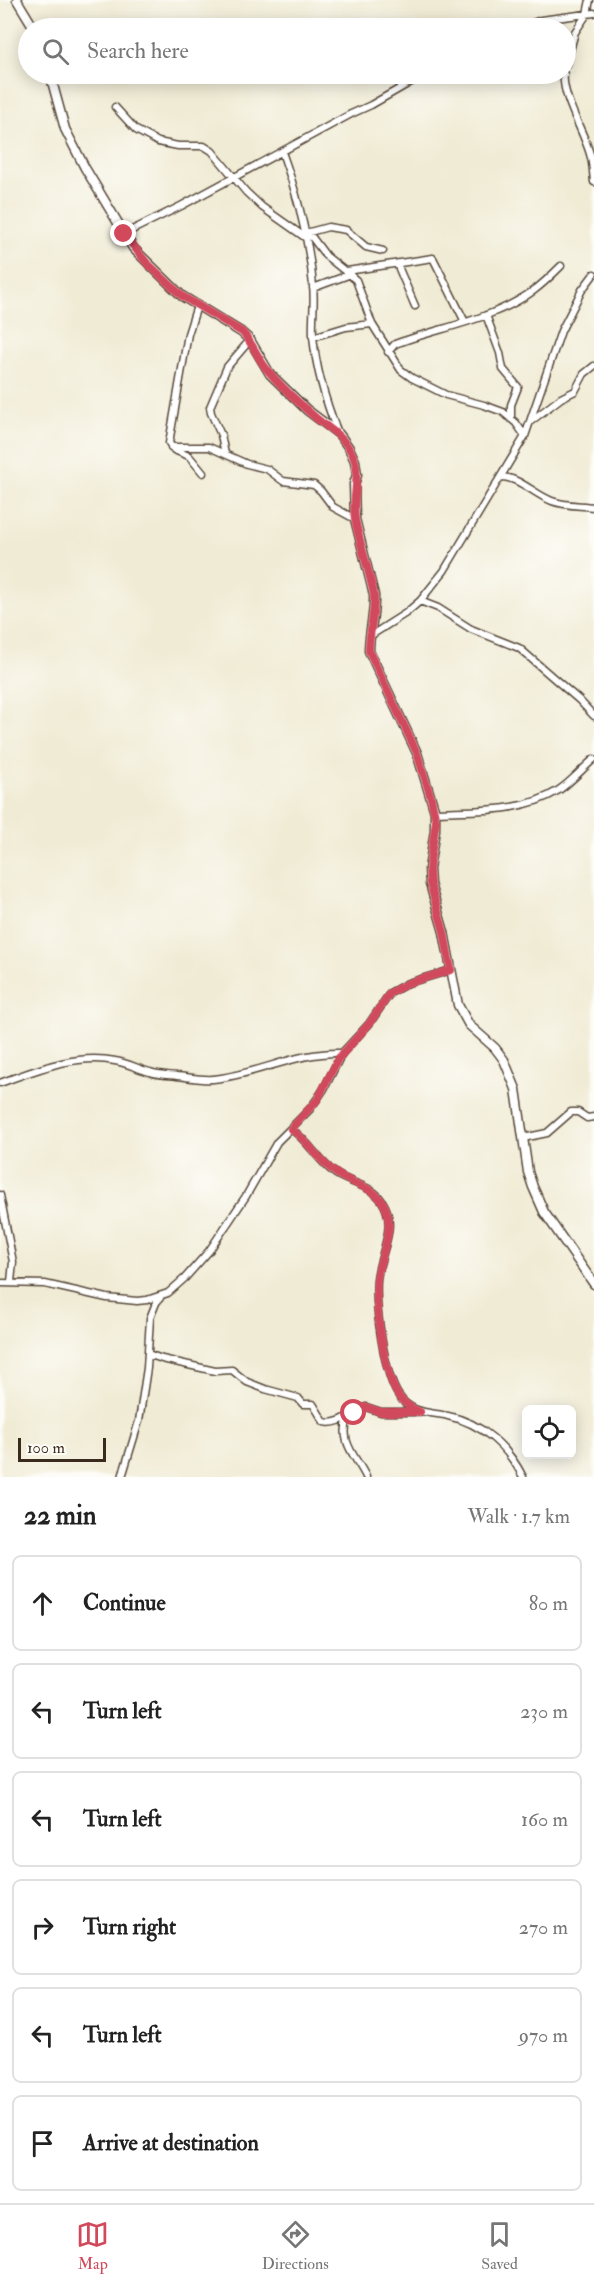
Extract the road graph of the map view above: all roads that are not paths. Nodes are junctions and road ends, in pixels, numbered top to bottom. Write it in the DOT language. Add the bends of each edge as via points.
graph roads {
  1 [pos="17,0"];
  2 [pos="590,0"];
  3 [pos="590,13"];
  4 [pos="28,18"];
  5 [pos="555,18"];
  6 [pos="576,31"];
  7 [pos="53,84"];
  8 [pos="408,84"];
  9 [pos="565,84"];
  10 [pos="115,107"];
  11 [pos="282,152"];
  12 [pos="235,177"];
  13 [pos="594,182"];
  14 [pos="124,234"];
  15 [pos="307,235"];
  16 [pos="383,251"];
  17 [pos="397,264"];
  18 [pos="561,266"];
  19 [pos="349,273"];
  20 [pos="594,274"];
  21 [pos="313,288"];
  22 [pos="197,306"];
  23 [pos="415,306"];
  24 [pos="486,315"];
  25 [pos="465,322"];
  26 [pos="372,324"];
  27 [pos="313,337"];
  28 [pos="250,340"];
  29 [pos="388,352"];
  30 [pos="594,366"];
  31 [pos="511,418"];
  32 [pos="531,421"];
  33 [pos="339,434"];
  34 [pos="525,436"];
  35 [pos="171,447"];
  36 [pos="225,454"];
  37 [pos="203,473"];
  38 [pos="501,477"];
  39 [pos="594,507"];
  40 [pos="355,519"];
  41 [pos="420,601"];
  42 [pos="369,636"];
  43 [pos="594,716"];
  44 [pos="594,759"];
  45 [pos="435,812"];
  46 [pos="451,970"];
  47 [pos="342,1053"];
  48 [pos="0,1083"];
  49 [pos="594,1117"];
  50 [pos="291,1129"];
  51 [pos="524,1138"];
  52 [pos="0,1195"];
  53 [pos="11,1282"];
  54 [pos="0,1283"];
  55 [pos="594,1284"];
  56 [pos="162,1296"];
  57 [pos="148,1354"];
  58 [pos="420,1412"];
  59 [pos="348,1418"];
  60 [pos="122,1477"];
  61 [pos="366,1477"];
  62 [pos="523,1477"];
  1 -- 4 [label="street"];
  2 -- 3 [label="street"];
  3 -- 5 [label="street"];
  3 -- 6 [label="street"];
  7 -- 14 [label="street" via="65,129"];
  8 -- 11 [label="street"];
  9 -- 13 [label="street" via="590,155"];
  10 -- 12 [label="street" via="129,124 158,141 204,146"];
  11 -- 12 [label="street"];
  11 -- 15 [label="street"];
  12 -- 14 [label="street"];
  12 -- 15 [label="street" via="262,207"];
  14 -- 22 [label="street" via="146,262"];
  15 -- 16 [label="street" via="328,227 346,230 366,247"];
  15 -- 19 [label="street"];
  15 -- 21 [label="street"];
  17 -- 19 [label="street"];
  17 -- 23 [label="street"];
  17 -- 25 [label="street" via="433,258"];
  18 -- 24 [label="street" via="533,291"];
  19 -- 21 [label="street"];
  19 -- 26 [label="street" via="360,286"];
  20 -- 32 [label="street" via="561,331"];
  21 -- 27 [label="street"];
  22 -- 28 [label="street"];
  22 -- 35 [label="street" via="188,334"];
  24 -- 25 [label="street"];
  24 -- 31 [label="street" via="503,369 518,387"];
  25 -- 29 [label="street" via="395,344"];
  26 -- 27 [label="street"];
  26 -- 29 [label="street"];
  27 -- 33 [label="street" via="324,391"];
  28 -- 33 [label="street" via="270,374"];
  28 -- 36 [label="street" via="227,367 210,407"];
  29 -- 31 [label="street" via="400,370 412,378 446,395 497,409"];
  30 -- 32 [label="street" via="584,374 576,391"];
  31 -- 34 [label="street"];
  32 -- 34 [label="street"];
  33 -- 40 [label="street" via="355,461"];
  34 -- 38 [label="street"];
  35 -- 36 [label="street" via="209,447"];
  35 -- 37 [label="street" via="189,456"];
  36 -- 40 [label="street" via="267,469 287,482 314,485 333,507"];
  38 -- 39 [label="street" via="551,501"];
  38 -- 41 [label="street" via="444,571"];
  40 -- 42 [label="street" via="374,595"];
  41 -- 42 [label="street"];
  41 -- 43 [label="street" via="471,629 519,648"];
  42 -- 45 [label="street" via="373,662 417,753"];
  44 -- 45 [label="street" via="562,787 537,801"];
  45 -- 46 [label="street" via="430,884"];
  46 -- 47 [label="street" via="408,983 390,993"];
  46 -- 51 [label="street" via="463,1015 495,1048 512,1077"];
  47 -- 48 [label="street" via="293,1058 264,1069 213,1079 150,1073 107,1059 77,1060"];
  47 -- 50 [label="street" via="318,1099"];
  49 -- 51 [label="street" via="571,1112 547,1133"];
  50 -- 56 [label="street" via="277,1142 209,1251 175,1288"];
  50 -- 58 [label="street" via="336,1174 376,1193 383,1201 389,1229 377,1280 377,1314 393,1386 404,1403"];
  51 -- 55 [label="street" via="528,1172 544,1212"];
  52 -- 53 [label="street" via="13,1262"];
  53 -- 54 [label="street"];
  53 -- 56 [label="street" via="45,1284 124,1299"];
  56 -- 57 [label="street" via="150,1318"];
  57 -- 59 [label="street" via="215,1371 232,1370 248,1382 298,1398 303,1404 313,1404 324,1422 330,1424"];
  57 -- 60 [label="street" via="139,1421"];
  58 -- 59 [label="street" via="381,1412 366,1407"];
  58 -- 62 [label="street" via="448,1416 477,1427 505,1448"];
  59 -- 61 [label="street" via="345,1438"];
}
